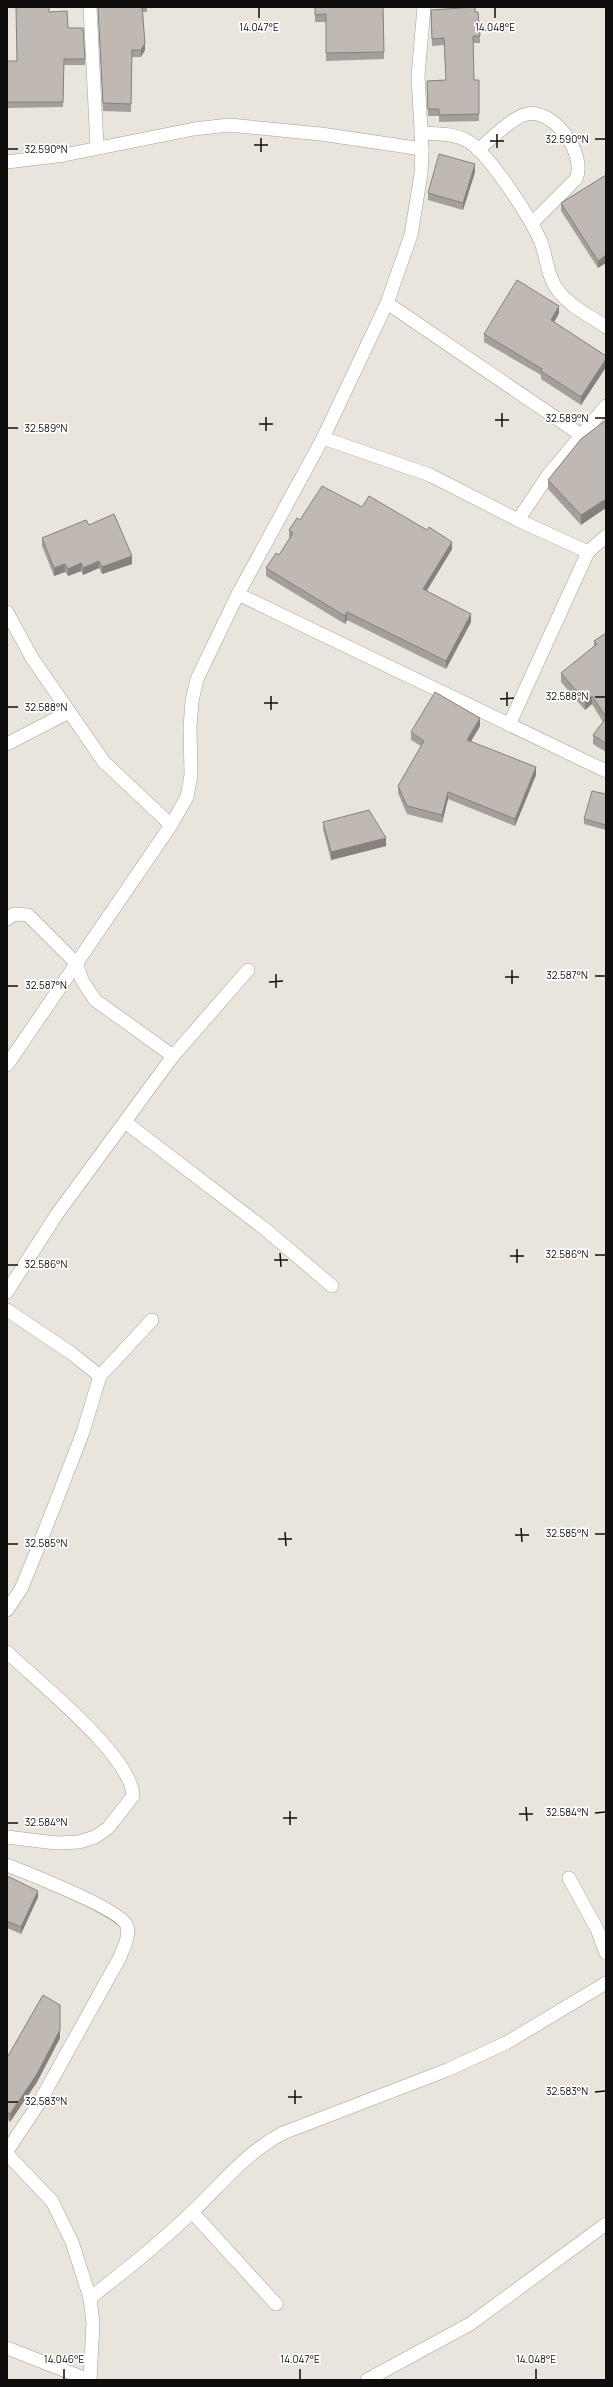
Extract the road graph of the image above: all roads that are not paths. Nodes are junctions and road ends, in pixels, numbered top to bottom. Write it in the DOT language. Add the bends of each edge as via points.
graph roads {
  1 [pos="90,7"];
  2 [pos="424,7"];
  3 [pos="421,133"];
  4 [pos="97,147"];
  5 [pos="422,149"];
  6 [pos="478,150"];
  7 [pos="7,162"];
  8 [pos="532,222"];
  9 [pos="387,303"];
  10 [pos="606,327"];
  11 [pos="606,406"];
  12 [pos="581,435"];
  13 [pos="323,438"];
  14 [pos="518,520"];
  15 [pos="606,536"];
  16 [pos="588,552"];
  17 [pos="238,594"];
  18 [pos="7,612"];
  19 [pos="69,712"];
  20 [pos="509,725"];
  21 [pos="7,744"];
  22 [pos="606,771"];
  23 [pos="171,825"];
  24 [pos="7,919"];
  25 [pos="76,963"];
  26 [pos="248,970"];
  27 [pos="173,1056"];
  28 [pos="7,1065"];
  29 [pos="125,1122"];
  30 [pos="332,1286"];
  31 [pos="7,1292"];
  32 [pos="7,1310"];
  33 [pos="152,1320"];
  34 [pos="100,1376"];
  35 [pos="7,1610"];
  36 [pos="7,1652"];
  37 [pos="7,1836"];
  38 [pos="7,1865"];
  39 [pos="569,1878"];
  40 [pos="606,1953"];
  41 [pos="606,1983"];
  42 [pos="7,2152"];
  43 [pos="192,2212"];
  44 [pos="606,2224"];
  45 [pos="90,2298"];
  46 [pos="276,2304"];
  47 [pos="7,2348"];
  48 [pos="89,2380"];
  49 [pos="367,2380"];
  1 -- 4 [label="street"];
  2 -- 3 [label="street" via="418,76"];
  3 -- 5 [label="street"];
  3 -- 6 [label="street" via="458,136"];
  4 -- 5 [label="street" via="229,125 321,134"];
  4 -- 7 [label="street" via="57,156"];
  5 -- 9 [label="street" via="421,174 411,235"];
  6 -- 8 [label="street" via="512,191"];
  6 -- 8 [label="street" via="525,114 546,116 556,124 576,154 580,166 579,173"];
  8 -- 10 [label="street" via="544,250 553,283 559,293 570,304"];
  9 -- 12 [label="street"];
  9 -- 13 [label="street"];
  11 -- 12 [label="street"];
  12 -- 14 [label="street" via="549,474"];
  13 -- 14 [label="street" via="430,475"];
  13 -- 17 [label="street"];
  14 -- 16 [label="street"];
  15 -- 16 [label="street"];
  16 -- 20 [label="street"];
  17 -- 20 [label="street"];
  17 -- 23 [label="street" via="198,678 192,701 191,775 187,797"];
  18 -- 19 [label="street" via="32,658"];
  19 -- 21 [label="street"];
  19 -- 23 [label="street" via="104,762"];
  20 -- 22 [label="street"];
  23 -- 25 [label="street"];
  24 -- 25 [label="street" via="14,914 28,915"];
  25 -- 27 [label="street" via="82,980 95,1000"];
  25 -- 28 [label="street"];
  26 -- 27 [label="street"];
  27 -- 29 [label="street"];
  29 -- 30 [label="street" via="265,1229"];
  29 -- 31 [label="street" via="57,1214"];
  32 -- 34 [label="street"];
  33 -- 34 [label="street"];
  34 -- 35 [label="street" via="83,1432 38,1548 21,1589"];
  36 -- 37 [label="street" via="102,1742 127,1774 133,1796 108,1828 95,1837 79,1842 56,1843"];
  38 -- 42 [label="street" via="94,1902 123,1919 127,1927 127,1938 39,2103"];
  39 -- 40 [label="street" via="597,1929"];
  41 -- 43 [label="street" via="506,2044 266,2142 243,2160"];
  42 -- 45 [label="street" via="52,2201 72,2242"];
  43 -- 45 [label="street" via="145,2255"];
  43 -- 46 [label="street"];
  44 -- 49 [label="street" via="470,2324"];
  45 -- 48 [label="street" via="93,2324"];
  47 -- 48 [label="street"];
}
